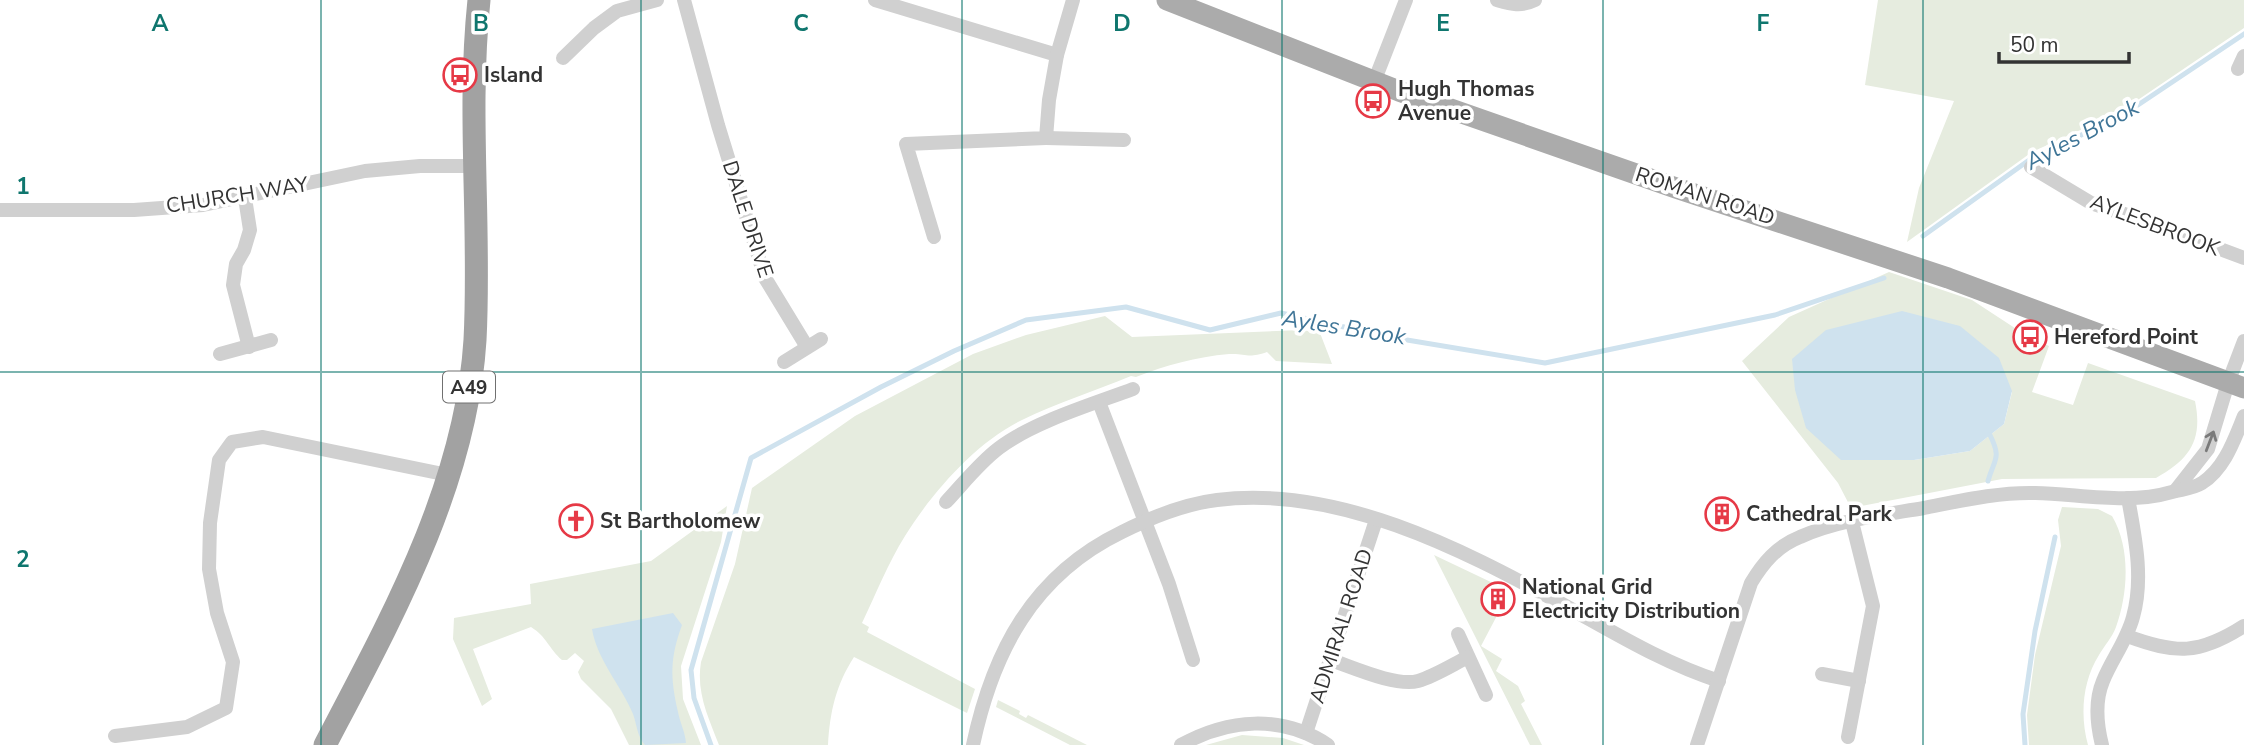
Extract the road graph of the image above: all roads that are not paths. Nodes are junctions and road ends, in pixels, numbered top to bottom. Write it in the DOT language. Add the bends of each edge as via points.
graph roads {
  1 [pos="479,0"];
  2 [pos="657,0"];
  3 [pos="684,0"];
  4 [pos="875,0"];
  5 [pos="1073,0"];
  6 [pos="1167,0"];
  7 [pos="1406,0"];
  8 [pos="1497,0"];
  9 [pos="1535,0"];
  10 [pos="1203,7"];
  11 [pos="1056,55"];
  12 [pos="563,58"];
  13 [pos="1374,82"];
  14 [pos="1046,138"];
  15 [pos="1125,140"];
  16 [pos="474,166"];
  17 [pos="2031,167"];
  18 [pos="245,198"];
  19 [pos="0,210"];
  20 [pos="934,237"];
  21 [pos="2244,258"];
  22 [pos="821,339"];
  23 [pos="271,340"];
  24 [pos="2244,341"];
  25 [pos="249,346"];
  26 [pos="807,347"];
  27 [pos="220,354"];
  28 [pos="784,362"];
  29 [pos="2236,385"];
  30 [pos="1133,389"];
  31 [pos="1099,402"];
  32 [pos="2244,416"];
  33 [pos="448,475"];
  34 [pos="2175,491"];
  35 [pos="2128,498"];
  36 [pos="946,502"];
  37 [pos="1146,520"];
  38 [pos="1376,520"];
  39 [pos="1852,522"];
  40 [pos="2244,626"];
  41 [pos="1458,634"];
  42 [pos="2127,636"];
  43 [pos="1468,657"];
  44 [pos="1193,660"];
  45 [pos="1331,660"];
  46 [pos="1822,674"];
  47 [pos="1719,681"];
  48 [pos="1859,681"];
  49 [pos="1486,695"];
  50 [pos="1306,733"];
  51 [pos="115,736"];
  52 [pos="1848,737"];
  53 [pos="326,745"];
  54 [pos="973,745"];
  55 [pos="1181,745"];
  56 [pos="1328,745"];
  57 [pos="1697,745"];
  58 [pos="2102,745"];
  1 -- 16 [label="highway, A49"];
  2 -- 12 [label="street" via="617,11"];
  3 -- 26 [label="street, DALE DRIVE" via="765,278"];
  4 -- 11 [label="street"];
  5 -- 11 [label="street"];
  6 -- 10 [label="main road, ROMAN ROAD"];
  7 -- 13 [label="street"];
  8 -- 9 [label="street" via="1514,5"];
  10 -- 13 [label="main road, ROMAN ROAD"];
  11 -- 14 [label="street"];
  13 -- 29 [label="main road, ROMAN ROAD" via="1948,278"];
  14 -- 15 [label="street"];
  14 -- 20 [label="street" via="906,144"];
  16 -- 18 [label="street, CHURCH WAY" via="365,171"];
  16 -- 33 [label="highway, A49" via="475,341 471,379"];
  17 -- 21 [label="street, AYLESBROOK" via="2091,203"];
  18 -- 19 [label="street, CHURCH WAY" via="134,210"];
  18 -- 25 [label="street" via="250,230 233,285"];
  22 -- 26 [label="street"];
  23 -- 25 [label="street"];
  24 -- 29 [label="street"];
  25 -- 27 [label="street"];
  26 -- 28 [label="street"];
  34 -- 29 [label="street, one-way" via="2208,449"];
  30 -- 31 [label="street"];
  31 -- 36 [label="street" via="1020,434 981,464"];
  31 -- 37 [label="street"];
  32 -- 34 [label="street" via="2225,457 2209,478 2188,490"];
  33 -- 51 [label="street" via="262,437 232,442 219,460 209,569 233,662 226,708 187,727"];
  33 -- 53 [label="highway, A49" via="389,623"];
  34 -- 35 [label="street"];
  35 -- 39 [label="street" via="2000,495"];
  35 -- 42 [label="street" via="2138,571 2137,600"];
  37 -- 38 [label="street" via="1215,500 1262,498 1330,506"];
  37 -- 44 [label="street"];
  37 -- 54 [label="street" via="1082,556 1032,604 996,666"];
  38 -- 45 [label="street, ADMIRAL ROAD"];
  38 -- 47 [label="street" via="1441,544 1664,660"];
  39 -- 47 [label="street" via="1799,537 1760,568 1743,604"];
  39 -- 48 [label="street" via="1873,606"];
  40 -- 42 [label="street" via="2202,648 2179,650"];
  41 -- 43 [label="street"];
  42 -- 58 [label="street" via="2100,690"];
  43 -- 45 [label="street" via="1410,682"];
  43 -- 49 [label="street"];
  45 -- 50 [label="street, ADMIRAL ROAD"];
  46 -- 48 [label="street"];
  47 -- 57 [label="street"];
  48 -- 52 [label="street"];
  50 -- 55 [label="street" via="1253,722 1212,730"];
  50 -- 56 [label="street"];
}
